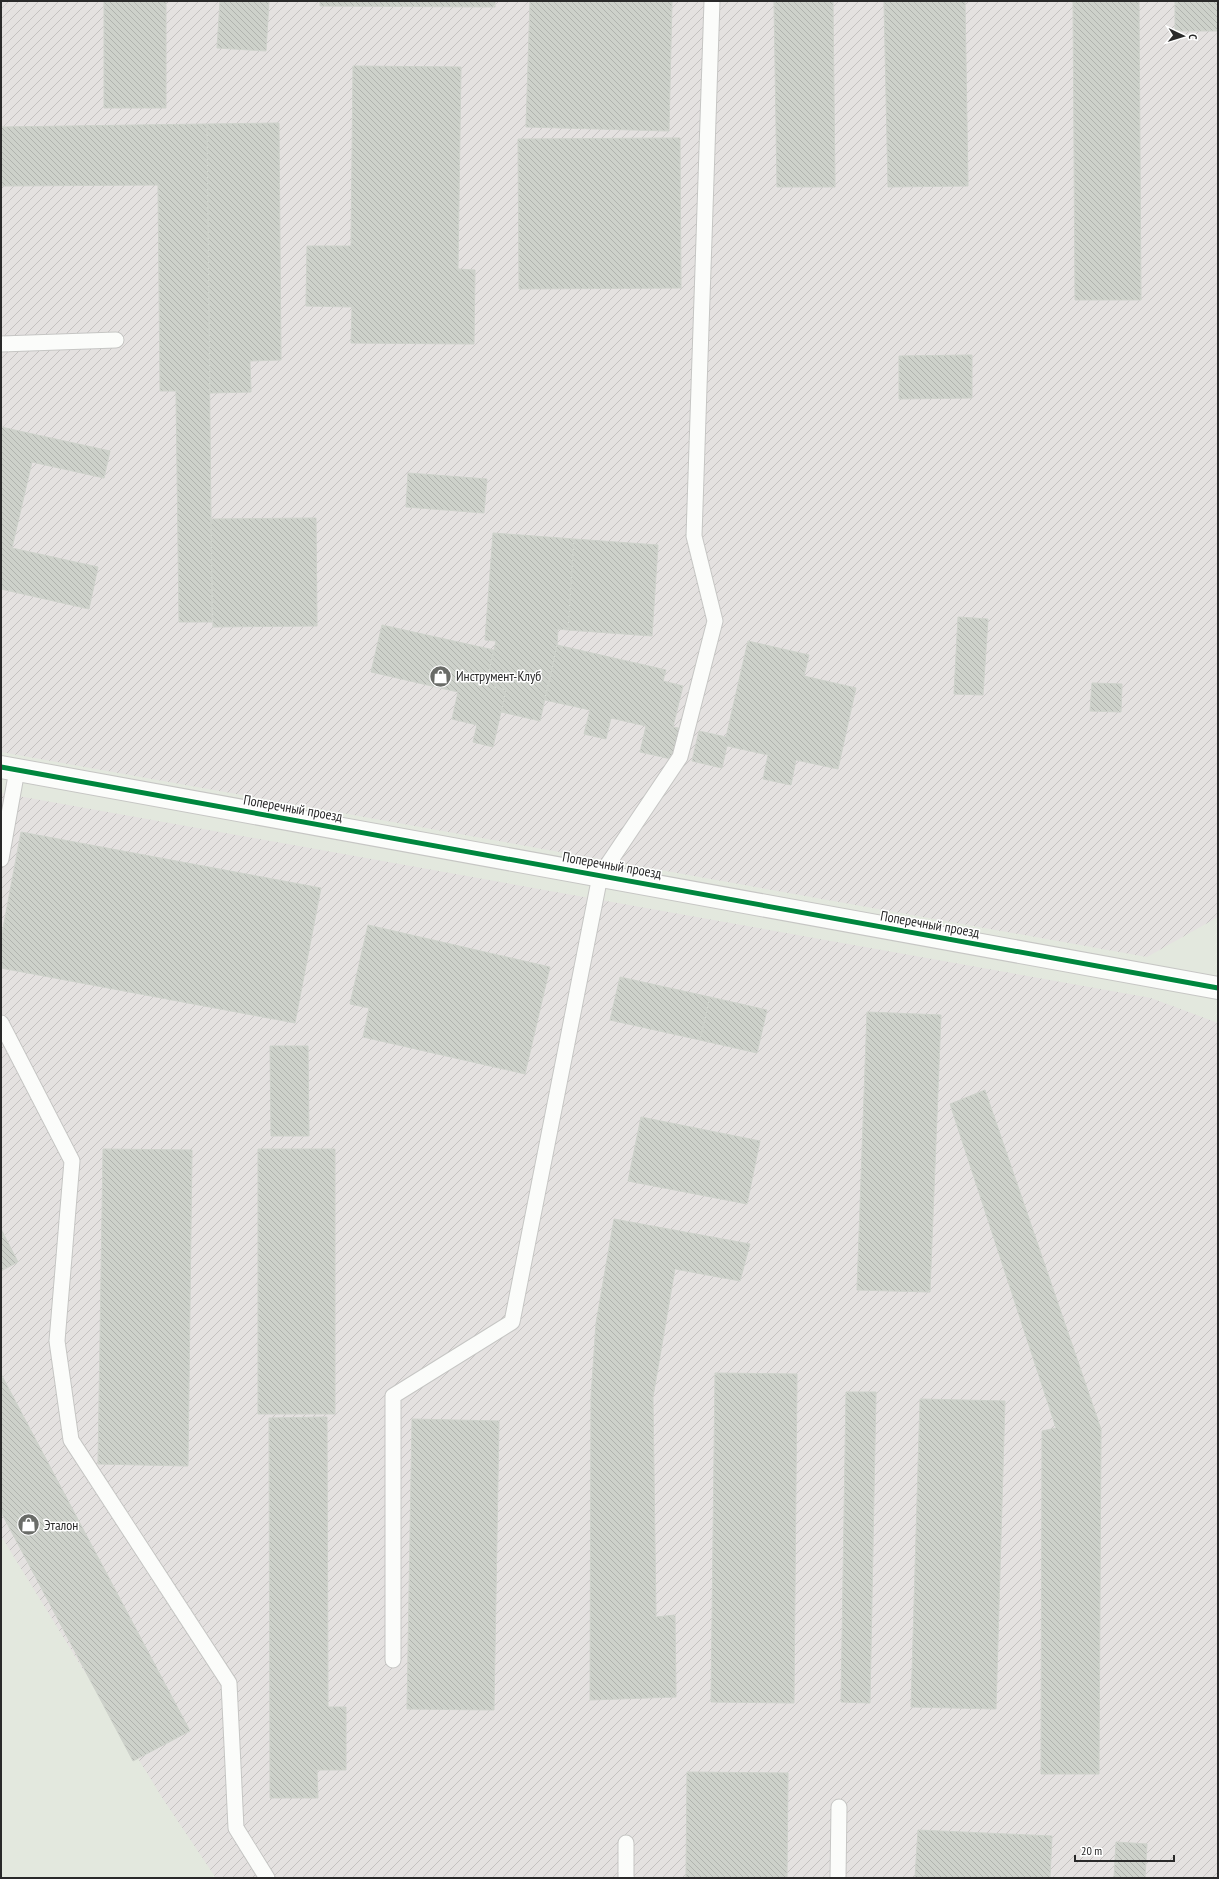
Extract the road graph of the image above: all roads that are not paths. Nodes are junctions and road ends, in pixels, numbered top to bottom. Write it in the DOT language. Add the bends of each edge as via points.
graph roads {
  1 [pos="712,1"];
  2 [pos="116,340"];
  3 [pos="1,344"];
  4 [pos="9,768"];
  5 [pos="1,859"];
  6 [pos="600,876"];
  7 [pos="1218,988"];
  8 [pos="1,1023"];
  9 [pos="393,1660"];
  10 [pos="839,1807"];
  11 [pos="626,1843"];
  12 [pos="267,1878"];
  13 [pos="626,1878"];
  14 [pos="838,1878"];
  1 -- 6 [label="lane" via="694,536 716,621 680,757"];
  2 -- 3 [label="lane"];
  4 -- 5 [label="lane"];
  4 -- 6 [label="street, Поперечный проезд"];
  6 -- 7 [label="street, Поперечный проезд"];
  6 -- 9 [label="lane" via="512,1322 393,1396"];
  8 -- 12 [label="lane" via="72,1161 57,1341 71,1440 229,1683 236,1828"];
  10 -- 14 [label="lane"];
  11 -- 13 [label="lane"];
}
